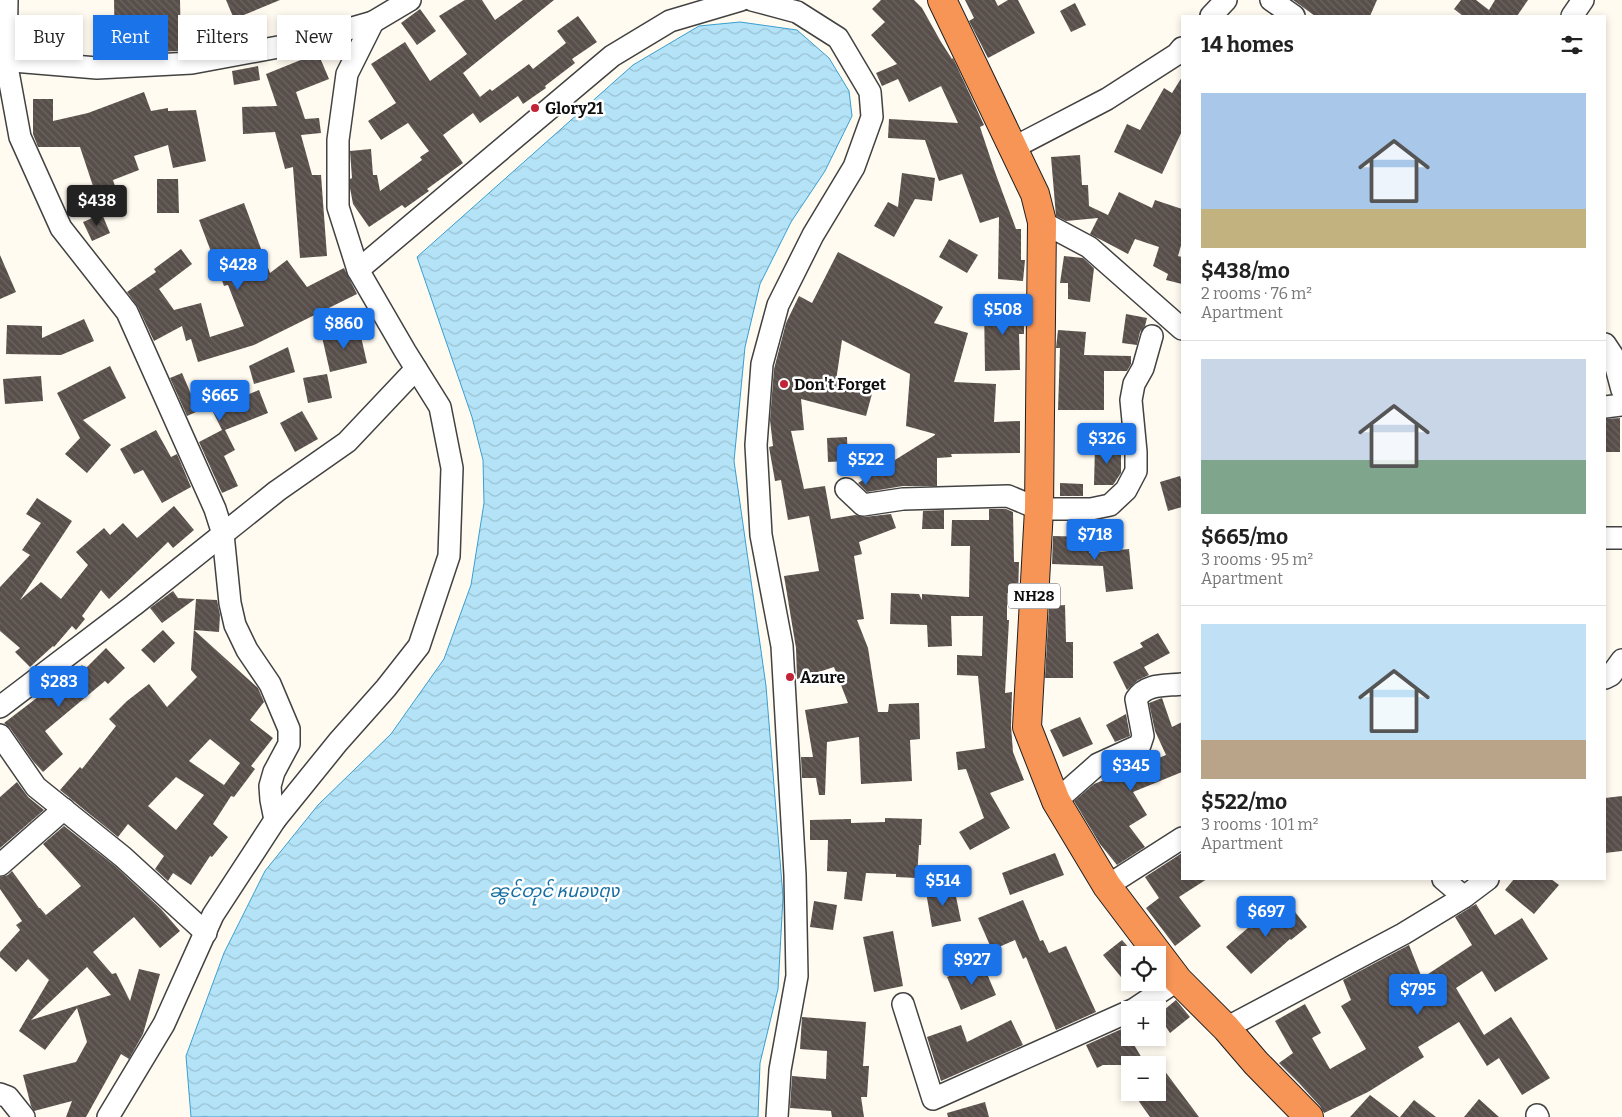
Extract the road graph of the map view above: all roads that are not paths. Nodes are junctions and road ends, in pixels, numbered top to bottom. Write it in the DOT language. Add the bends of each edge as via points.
graph roads {
  1 [pos="7,0"];
  2 [pos="410,0"];
  3 [pos="741,0"];
  4 [pos="752,0"];
  5 [pos="942,0"];
  6 [pos="1226,0"];
  7 [pos="1271,0"];
  8 [pos="1583,0"];
  9 [pos="1211,15"];
  10 [pos="1293,15"];
  11 [pos="1573,15"];
  12 [pos="373,22"];
  13 [pos="1181,49"];
  14 [pos="3,60"];
  15 [pos="1013,148"];
  16 [pos="1042,222"];
  17 [pos="358,270"];
  18 [pos="1181,328"];
  19 [pos="1152,336"];
  20 [pos="1606,346"];
  21 [pos="416,369"];
  22 [pos="1622,390"];
  23 [pos="1622,405"];
  24 [pos="1606,407"];
  25 [pos="846,489"];
  26 [pos="1039,510"];
  27 [pos="223,534"];
  28 [pos="1606,538"];
  29 [pos="1622,538"];
  30 [pos="1622,660"];
  31 [pos="1606,678"];
  32 [pos="1181,684"];
  33 [pos="0,707"];
  34 [pos="0,735"];
  35 [pos="1056,801"];
  36 [pos="64,809"];
  37 [pos="275,820"];
  38 [pos="1181,839"];
  39 [pos="0,865"];
  40 [pos="1444,880"];
  41 [pos="1487,880"];
  42 [pos="1107,886"];
  43 [pos="1464,897"];
  44 [pos="206,933"];
  45 [pos="1178,980"];
  46 [pos="1146,1001"];
  47 [pos="903,1004"];
  48 [pos="1121,1015"];
  49 [pos="1226,1028"];
  50 [pos="0,1094"];
  51 [pos="24,1117"];
  52 [pos="108,1117"];
  53 [pos="777,1117"];
  54 [pos="1309,1117"];
  1 -- 14 [label="street"];
  2 -- 12 [label="street"];
  3 -- 17 [label="street" via="670,21 612,56"];
  4 -- 53 [label="street" via="797,12 838,38 870,92 872,117 854,167 813,235 778,304 762,364 756,445 761,535 782,646 795,875 797,976 780,1070"];
  5 -- 15 [label="highway, NH28"];
  6 -- 9 [label="street"];
  7 -- 10 [label="street"];
  8 -- 11 [label="street"];
  12 -- 14 [label="street" via="300,43 192,63 98,68"];
  12 -- 17 [label="street" via="346,74 338,140 338,206"];
  13 -- 15 [label="street" via="1108,99"];
  14 -- 27 [label="street" via="20,137 61,228 128,312"];
  15 -- 16 [label="highway, NH28" via="1035,194"];
  16 -- 18 [label="street" via="1088,247"];
  16 -- 26 [label="highway, NH28"];
  17 -- 21 [label="street"];
  19 -- 26 [label="street" via="1131,400 1136,471 1126,490 1110,505 1091,509"];
  20 -- 22 [label="street" via="1613,356"];
  21 -- 27 [label="street" via="347,442"];
  21 -- 37 [label="street" via="440,407 452,468 449,556 420,646"];
  23 -- 24 [label="street"];
  25 -- 26 [label="street" via="863,505 903,499 1008,496"];
  26 -- 35 [label="highway, NH28" via="1027,727"];
  27 -- 33 [label="street"];
  27 -- 37 [label="street" via="235,625 270,684 289,729 289,744 270,786"];
  28 -- 29 [label="street"];
  30 -- 31 [label="street"];
  32 -- 35 [label="street" via="1150,687 1140,692 1136,698 1143,736 1140,745 1098,764"];
  34 -- 36 [label="street" via="36,787"];
  35 -- 42 [label="highway, NH28"];
  36 -- 39 [label="street"];
  36 -- 44 [label="street" via="123,857"];
  37 -- 44 [label="street" via="213,915"];
  38 -- 42 [label="street"];
  40 -- 43 [label="street"];
  41 -- 43 [label="street"];
  42 -- 45 [label="highway, NH28"];
  43 -- 49 [label="street" via="1403,934"];
  44 -- 52 [label="street" via="164,1024"];
  45 -- 46 [label="street"];
  45 -- 49 [label="highway, NH28"];
  47 -- 48 [label="street" via="933,1099"];
  49 -- 54 [label="highway, NH28"];
  50 -- 51 [label="street" via="8,1097"];
}
